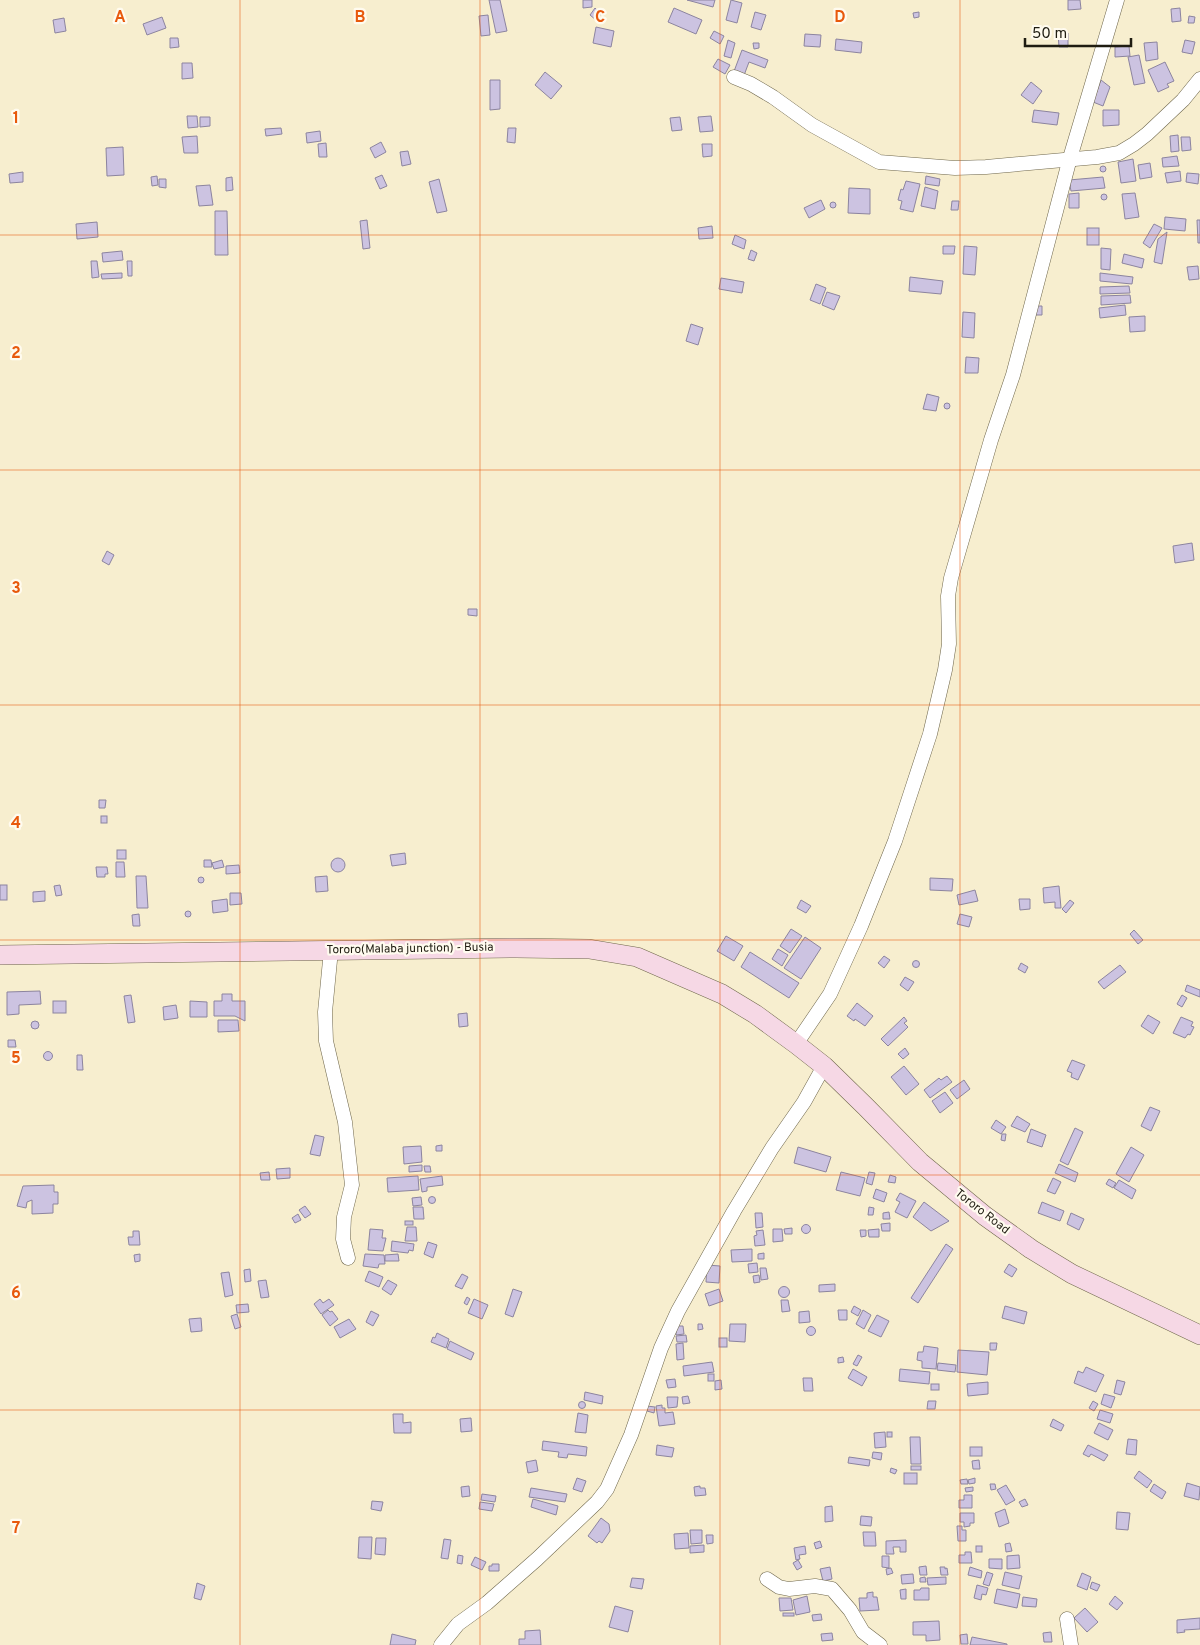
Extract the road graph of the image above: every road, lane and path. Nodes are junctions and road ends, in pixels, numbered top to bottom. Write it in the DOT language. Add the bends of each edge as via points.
graph roads {
  1 [pos="1117,0"];
  2 [pos="734,77"];
  3 [pos="1200,80"];
  4 [pos="1070,158"];
  5 [pos="331,950"];
  6 [pos="0,955"];
  7 [pos="796,1044"];
  8 [pos="824,1066"];
  9 [pos="348,1258"];
  10 [pos="1200,1335"];
  11 [pos="766,1580"];
  12 [pos="1067,1619"];
  13 [pos="441,1645"];
  14 [pos="880,1645"];
  15 [pos="1071,1645"];
  1 -- 4 [label="street"];
  2 -- 4 [label="street" via="751,84 812,126 878,162 955,168"];
  3 -- 4 [label="street" via="1183,100 1134,144 1108,156"];
  4 -- 7 [label="street" via="1013,376 951,578 946,670 930,734 895,841 861,926 830,994"];
  5 -- 6 [label="main road, Tororo(Malaba junction) - Busia"];
  5 -- 7 [label="main road, Tororo(Malaba junction) - Busia" via="588,949 637,957 722,994"];
  5 -- 9 [label="street" via="325,1012 326,1041 345,1122 352,1185 344,1217 343,1239"];
  7 -- 8 [label="main road, Tororo Road"];
  8 -- 10 [label="main road, Tororo Road" via="920,1162 1023,1244 1072,1274"];
  8 -- 13 [label="street" via="720,1234 678,1311 660,1348 631,1435 607,1489 537,1559 458,1624"];
  11 -- 14 [label="street" via="789,1589 815,1586 832,1589 863,1632"];
  12 -- 15 [label="street"];
}
